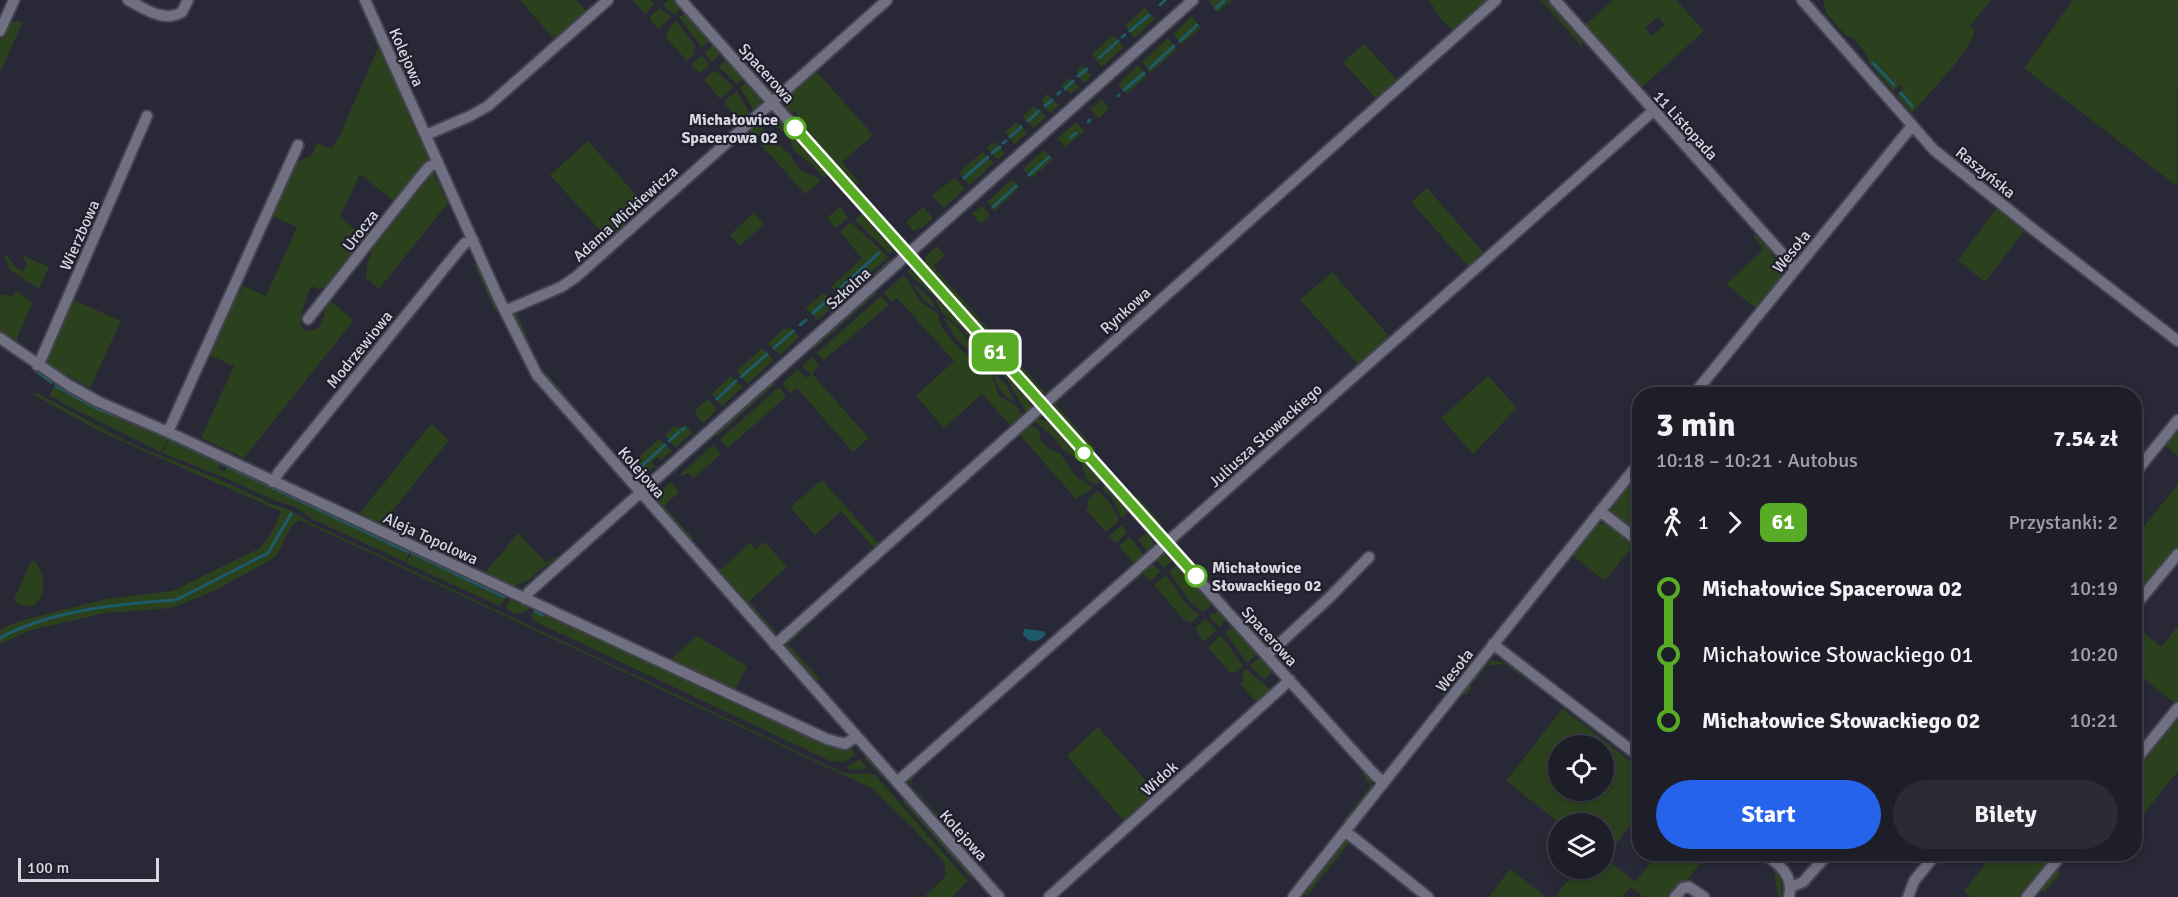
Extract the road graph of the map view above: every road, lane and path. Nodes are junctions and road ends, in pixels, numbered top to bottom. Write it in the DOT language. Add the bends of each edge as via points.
graph roads {
  1 [pos="14,0"];
  2 [pos="128,0"];
  3 [pos="188,0"];
  4 [pos="365,0"];
  5 [pos="608,0"];
  6 [pos="681,0"];
  7 [pos="887,0"];
  8 [pos="1193,0"];
  9 [pos="1496,0"];
  10 [pos="1555,0"];
  11 [pos="1802,0"];
  12 [pos="0,31"];
  13 [pos="772,102"];
  14 [pos="1653,111"];
  15 [pos="147,116"];
  16 [pos="1912,126"];
  17 [pos="426,135"];
  18 [pos="298,145"];
  19 [pos="438,162"];
  20 [pos="473,240"];
  21 [pos="908,254"];
  22 [pos="1796,269"];
  23 [pos="505,311"];
  24 [pos="308,319"];
  25 [pos="0,338"];
  26 [pos="2178,341"];
  27 [pos="37,365"];
  28 [pos="1700,387"];
  29 [pos="1042,405"];
  30 [pos="2178,420"];
  31 [pos="168,432"];
  32 [pos="2142,464"];
  33 [pos="1632,472"];
  34 [pos="273,482"];
  35 [pos="640,493"];
  36 [pos="1600,511"];
  37 [pos="1632,536"];
  38 [pos="1165,543"];
  39 [pos="2178,554"];
  40 [pos="1369,557"];
  41 [pos="2142,598"];
  42 [pos="525,599"];
  43 [pos="1493,644"];
  44 [pos="776,645"];
  45 [pos="1267,655"];
  46 [pos="1290,680"];
  47 [pos="2178,708"];
  48 [pos="856,737"];
  49 [pos="1632,751"];
  50 [pos="2142,752"];
  51 [pos="897,782"];
  52 [pos="1383,782"];
  53 [pos="1345,831"];
  54 [pos="1774,861"];
  55 [pos="1822,861"];
  56 [pos="1930,861"];
  57 [pos="2056,861"];
  58 [pos="1790,892"];
  59 [pos="999,897"];
  60 [pos="1049,897"];
  61 [pos="1293,897"];
  62 [pos="1428,897"];
  63 [pos="1675,897"];
  64 [pos="1704,897"];
  65 [pos="1908,897"];
  66 [pos="2027,897"];
  1 -- 12 [label="street"];
  2 -- 3 [label="street" via="169,17 182,12"];
  4 -- 17 [label="street, Kolejowa"];
  5 -- 17 [label="street" via="488,106"];
  6 -- 13 [label="street, Spacerowa"];
  7 -- 13 [label="street, Adama Mickiewicza"];
  8 -- 21 [label="street, Szkolna"];
  9 -- 29 [label="street, Rynkowa"];
  10 -- 14 [label="street, 11 Listopada"];
  11 -- 16 [label="street, Raszyńska"];
  13 -- 21 [label="street, Spacerowa"];
  13 -- 23 [label="street, Adama Mickiewicza" via="571,281"];
  14 -- 22 [label="street, 11 Listopada"];
  14 -- 38 [label="street, Juliusza Słowackiego"];
  15 -- 27 [label="street, Wierzbowa"];
  16 -- 22 [label="street, Wesoła"];
  16 -- 26 [label="street, Raszyńska" via="1939,154"];
  17 -- 19 [label="street, Kolejowa"];
  18 -- 31 [label="street"];
  19 -- 20 [label="street, Kolejowa"];
  19 -- 24 [label="street, Urocza" via="418,180"];
  20 -- 23 [label="street, Kolejowa"];
  20 -- 34 [label="street, Modrzewiowa" via="459,250"];
  21 -- 29 [label="street, Spacerowa"];
  21 -- 35 [label="street, Szkolna"];
  22 -- 28 [label="street, Wesoła"];
  23 -- 35 [label="street, Kolejowa" via="537,375"];
  25 -- 27 [label="street, Aleja Topolowa"];
  27 -- 31 [label="street, Aleja Topolowa" via="84,394"];
  29 -- 38 [label="street, Spacerowa"];
  29 -- 44 [label="street, Rynkowa"];
  30 -- 32 [label="street"];
  31 -- 34 [label="street, Aleja Topolowa"];
  33 -- 36 [label="street, Wesoła"];
  34 -- 42 [label="street, Aleja Topolowa"];
  35 -- 42 [label="street, Szkolna"];
  35 -- 44 [label="street, Kolejowa"];
  36 -- 37 [label="street"];
  36 -- 43 [label="street, Wesoła"];
  38 -- 45 [label="street, Spacerowa"];
  38 -- 51 [label="street, Juliusza Słowackiego"];
  39 -- 41 [label="street"];
  40 -- 45 [label="street"];
  42 -- 48 [label="street, Aleja Topolowa" via="833,742 846,744"];
  43 -- 49 [label="street"];
  43 -- 52 [label="street, Wesoła"];
  44 -- 48 [label="street, Kolejowa"];
  45 -- 46 [label="street, Spacerowa"];
  46 -- 52 [label="street, Spacerowa"];
  46 -- 60 [label="street, Widok"];
  47 -- 50 [label="street"];
  48 -- 51 [label="street, Kolejowa"];
  51 -- 59 [label="street, Kolejowa"];
  52 -- 53 [label="street, Wesoła"];
  53 -- 61 [label="street, Wesoła"];
  53 -- 62 [label="street"];
  54 -- 58 [label="street" via="1782,867"];
  55 -- 58 [label="street"];
  56 -- 65 [label="street" via="1914,880"];
  57 -- 66 [label="street"];
  63 -- 64 [label="street" via="1689,886"];
}
